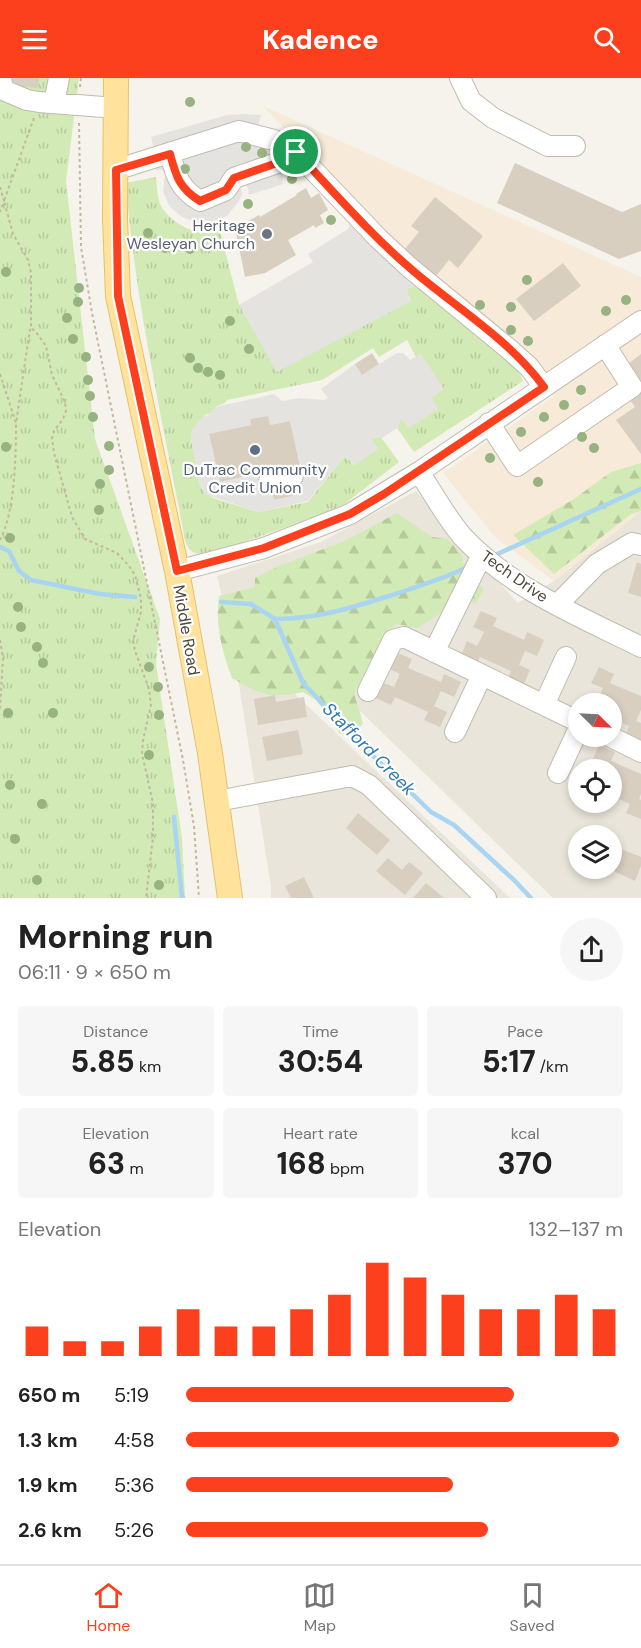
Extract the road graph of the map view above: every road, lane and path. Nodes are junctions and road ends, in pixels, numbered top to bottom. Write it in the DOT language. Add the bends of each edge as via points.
graph roads {
  1 [pos="1,78"];
  2 [pos="58,78"];
  3 [pos="81,78"];
  4 [pos="116,78"];
  5 [pos="460,78"];
  6 [pos="46,102"];
  7 [pos="78,107"];
  8 [pos="116,108"];
  9 [pos="575,146"];
  10 [pos="296,152"];
  11 [pos="170,154"];
  12 [pos="116,170"];
  13 [pos="0,187"];
  14 [pos="4,201"];
  15 [pos="0,212"];
  16 [pos="641,321"];
  17 [pos="31,328"];
  18 [pos="605,345"];
  19 [pos="0,374"];
  20 [pos="544,387"];
  21 [pos="16,423"];
  22 [pos="489,423"];
  23 [pos="418,472"];
  24 [pos="293,476"];
  25 [pos="269,481"];
  26 [pos="0,540"];
  27 [pos="641,545"];
  28 [pos="482,555"];
  29 [pos="177,571"];
  30 [pos="557,605"];
  31 [pos="0,640"];
  32 [pos="641,646"];
  33 [pos="434,652"];
  34 [pos="566,657"];
  35 [pos="482,675"];
  36 [pos="368,691"];
  37 [pos="544,705"];
  38 [pos="0,709"];
  39 [pos="568,717"];
  40 [pos="455,732"];
  41 [pos="622,742"];
  42 [pos="570,747"];
  43 [pos="641,752"];
  44 [pos="558,773"];
  45 [pos="217,801"];
  46 [pos="146,898"];
  47 [pos="199,898"];
  48 [pos="230,898"];
  49 [pos="486,898"];
  1 -- 6 [label="street" via="3,90 27,100"];
  2 -- 6 [label="street"];
  3 -- 7 [label="path"];
  4 -- 8 [label="main road, Middle Road"];
  5 -- 9 [label="street" via="471,101 493,118 548,146"];
  6 -- 7 [label="street"];
  6 -- 14 [label="path"];
  7 -- 8 [label="street"];
  7 -- 47 [label="path" via="83,258 183,760 194,826"];
  8 -- 12 [label="main road, Middle Road"];
  10 -- 11 [label="street" via="239,131"];
  10 -- 11 [label="street" via="234,178 226,190 200,201 187,193 176,177"];
  10 -- 20 [label="street" via="384,244 509,349"];
  11 -- 12 [label="street"];
  12 -- 29 [label="main road, Middle Road" via="118,296"];
  13 -- 14 [label="path"];
  14 -- 15 [label="path"];
  14 -- 17 [label="path" via="13,234 29,266"];
  16 -- 18 [label="street"];
  17 -- 21 [label="path"];
  17 -- 46 [label="path" via="46,346 52,375 65,402 66,411 52,438 72,517 85,538 117,553 129,566 141,599 133,641 151,705 142,747 153,803"];
  18 -- 20 [label="street"];
  18 -- 22 [label="street" via="632,387 517,466"];
  19 -- 21 [label="path"];
  20 -- 22 [label="street"];
  21 -- 26 [label="path" via="8,513"];
  22 -- 23 [label="street"];
  23 -- 28 [label="street, Tech Drive" via="461,535"];
  23 -- 29 [label="street" via="350,514 314,530"];
  24 -- 25 [label="street"];
  27 -- 30 [label="street" via="632,543 597,564"];
  28 -- 30 [label="street, Tech Drive"];
  28 -- 33 [label="street"];
  29 -- 45 [label="main road, Middle Road"];
  30 -- 32 [label="street, Tech Drive"];
  31 -- 38 [label="path"];
  33 -- 35 [label="street"];
  33 -- 36 [label="street" via="404,637 393,640"];
  34 -- 37 [label="street"];
  35 -- 37 [label="street"];
  35 -- 40 [label="street"];
  37 -- 39 [label="street"];
  41 -- 43 [label="street"];
  42 -- 44 [label="street"];
  45 -- 48 [label="main road, Middle Road"];
  45 -- 49 [label="street" via="352,776 369,785"];
}
